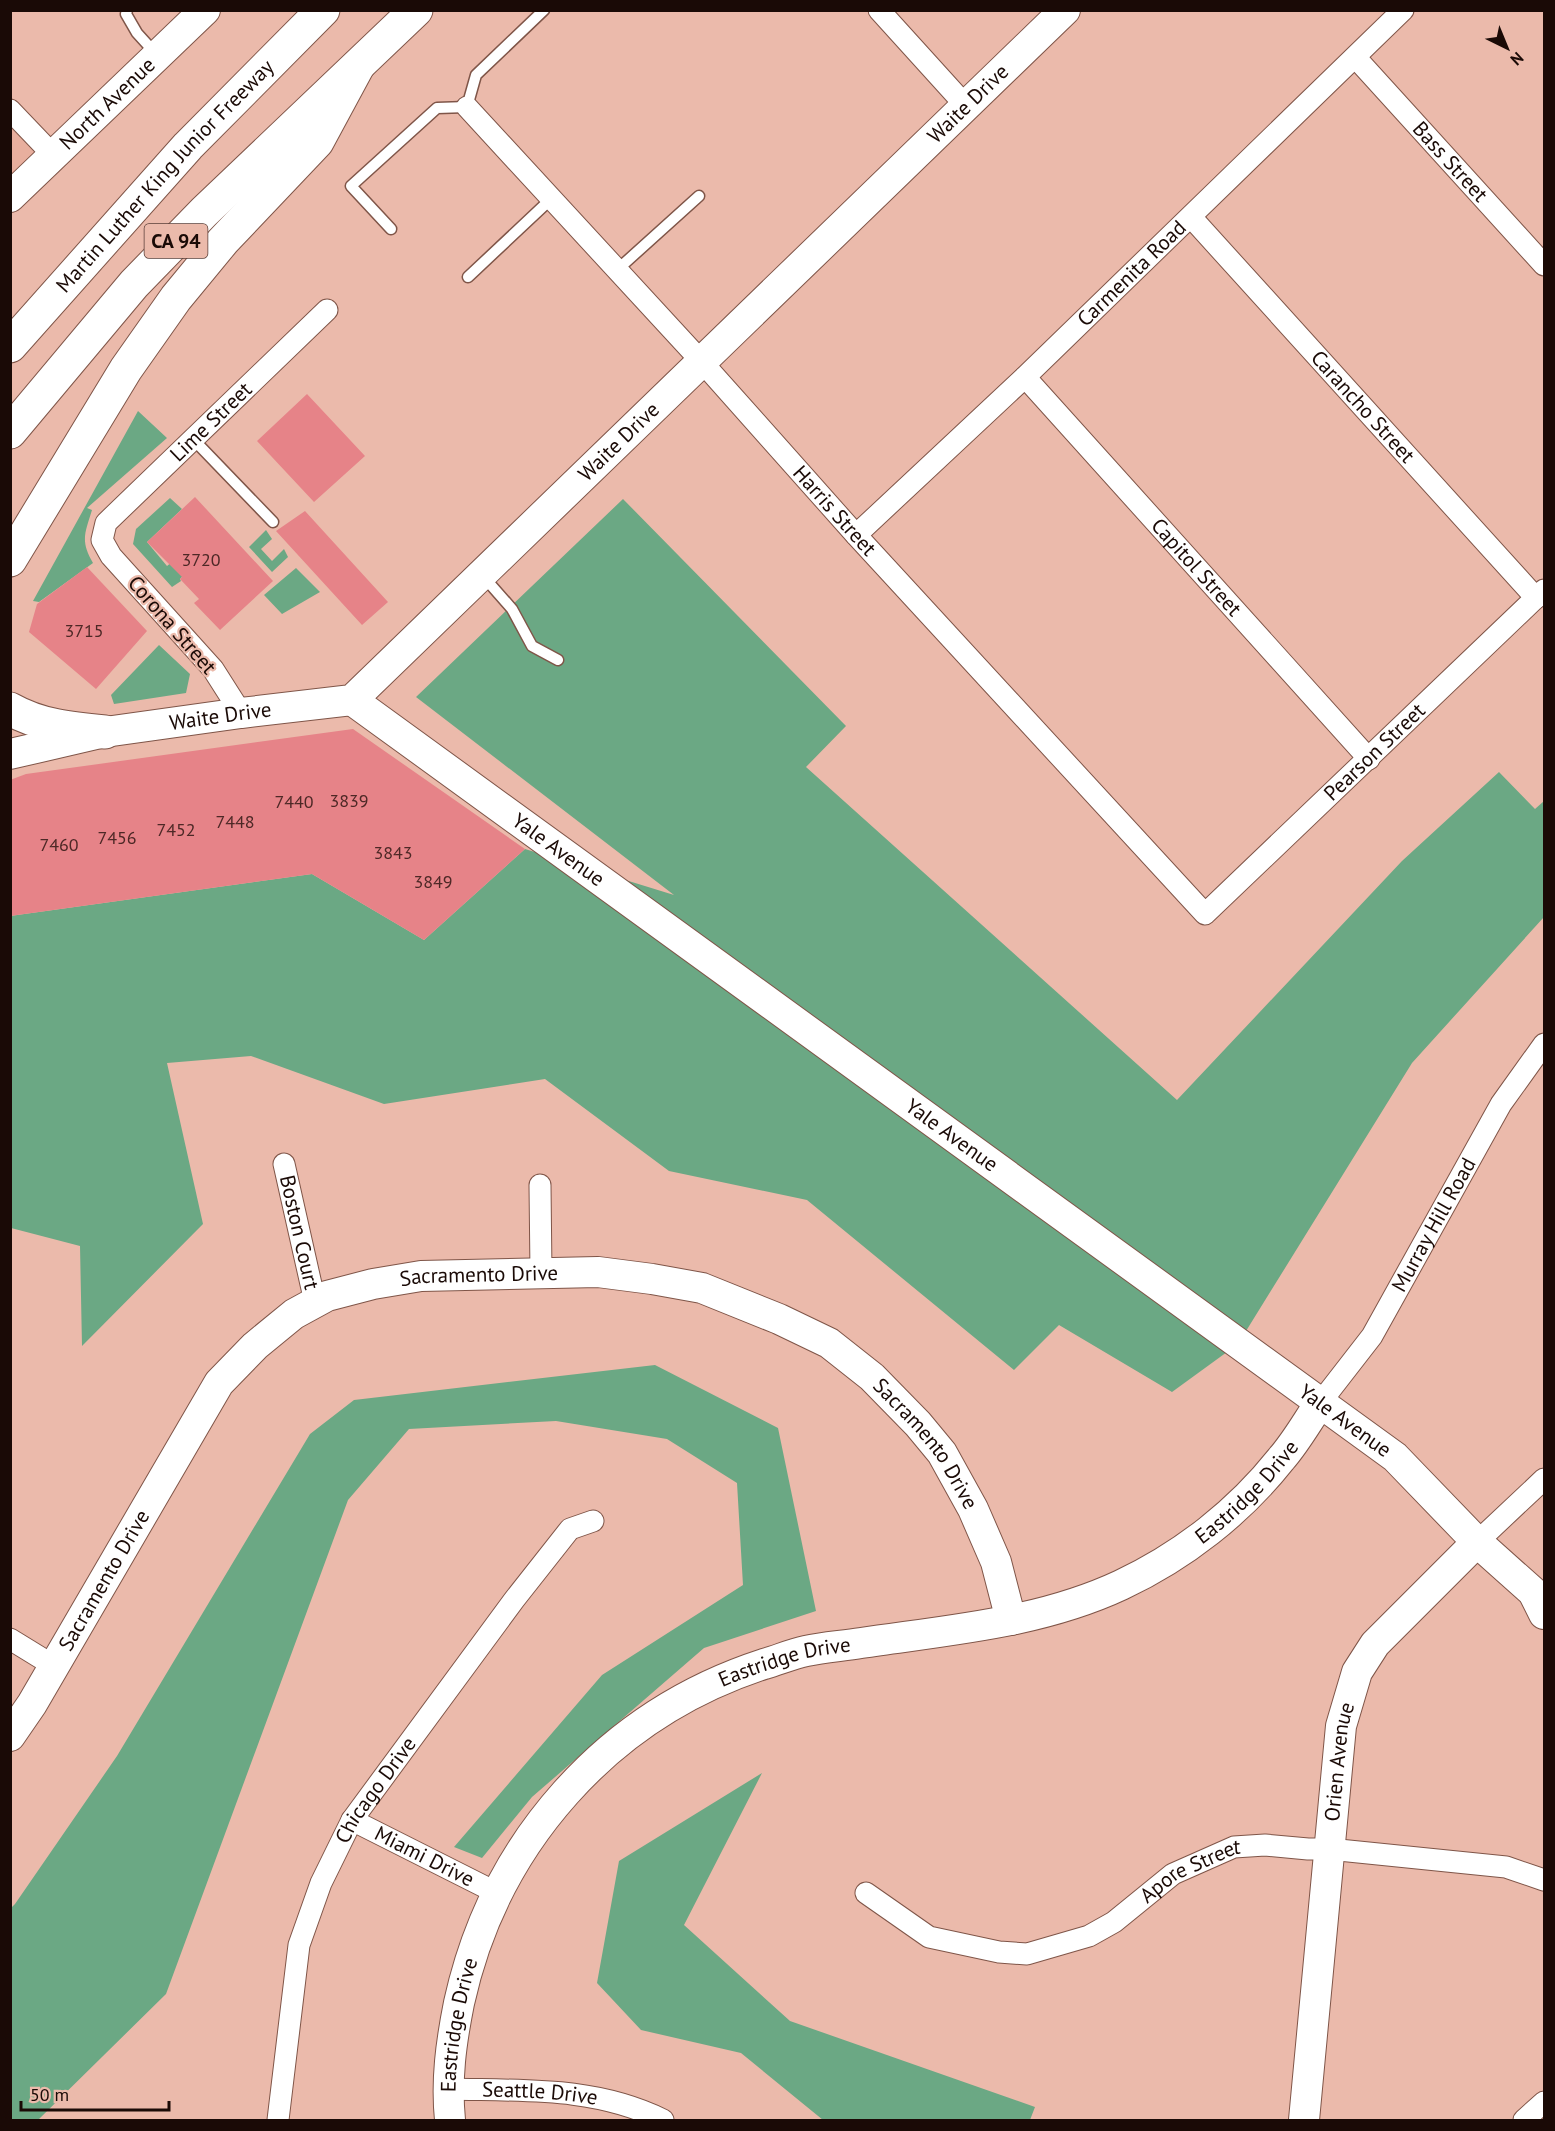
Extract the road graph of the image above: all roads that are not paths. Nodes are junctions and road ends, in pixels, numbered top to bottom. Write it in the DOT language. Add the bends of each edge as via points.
graph roads {
  1 [pos="127,10"];
  2 [pos="204,10"];
  3 [pos="323,10"];
  4 [pos="416,10"];
  5 [pos="544,10"];
  6 [pos="879,10"];
  7 [pos="1065,10"];
  8 [pos="1404,10"];
  9 [pos="158,55"];
  10 [pos="1356,58"];
  11 [pos="358,66"];
  12 [pos="966,106"];
  13 [pos="467,107"];
  14 [pos="10,110"];
  15 [pos="53,155"];
  16 [pos="699,196"];
  17 [pos="10,197"];
  18 [pos="551,199"];
  19 [pos="1191,217"];
  20 [pos="392,230"];
  21 [pos="1545,265"];
  22 [pos="616,270"];
  23 [pos="468,277"];
  24 [pos="327,310"];
  25 [pos="10,346"];
  26 [pos="702,362"];
  27 [pos="1024,377"];
  28 [pos="10,432"];
  29 [pos="193,439"];
  30 [pos="273,522"];
  31 [pos="856,536"];
  32 [pos="102,540"];
  33 [pos="12,555"];
  34 [pos="482,576"];
  35 [pos="1540,594"];
  36 [pos="558,660"];
  37 [pos="352,700"];
  38 [pos="10,709"];
  39 [pos="241,713"];
  40 [pos="105,732"];
  41 [pos="10,733"];
  42 [pos="10,754"];
  43 [pos="1369,759"];
  44 [pos="1205,914"];
  45 [pos="1545,1044"];
  46 [pos="284,1164"];
  47 [pos="540,1185"];
  48 [pos="541,1273"];
  49 [pos="315,1302"];
  50 [pos="1320,1403"];
  51 [pos="1545,1479"];
  52 [pos="592,1521"];
  53 [pos="1477,1542"];
  54 [pos="1541,1601"];
  55 [pos="1011,1620"];
  56 [pos="10,1639"];
  57 [pos="54,1666"];
  58 [pos="10,1736"];
  59 [pos="352,1820"];
  60 [pos="1329,1849"];
  61 [pos="1545,1880"];
  62 [pos="497,1893"];
  63 [pos="866,1893"];
  64 [pos="447,2089"];
  65 [pos="1545,2102"];
  66 [pos="278,2121"];
  67 [pos="450,2121"];
  68 [pos="663,2121"];
  69 [pos="1304,2121"];
  70 [pos="1524,2121"];
  1 -- 9 [label="lane" via="137,33"];
  2 -- 9 [label="street, North Avenue"];
  3 -- 25 [label="highway, Martin Luther King Junior Freeway / CA 94" via="188,146"];
  4 -- 11 [label="highway, CA 94"];
  5 -- 13 [label="lane" via="476,75"];
  6 -- 12 [label="street"];
  7 -- 12 [label="street, Waite Drive"];
  8 -- 10 [label="street, Carmenita Road"];
  9 -- 15 [label="street, North Avenue"];
  10 -- 19 [label="street, Carmenita Road"];
  10 -- 21 [label="street, Bass Street"];
  11 -- 28 [label="highway, CA 94" via="134,284"];
  11 -- 33 [label="highway" via="317,142 223,241 176,298 126,369"];
  12 -- 26 [label="street, Waite Drive"];
  13 -- 18 [label="street, Harris Street"];
  13 -- 20 [label="lane" via="437,108 351,186"];
  14 -- 15 [label="street"];
  15 -- 17 [label="street, North Avenue"];
  16 -- 22 [label="lane"];
  18 -- 22 [label="street, Harris Street"];
  18 -- 23 [label="lane"];
  19 -- 27 [label="street, Carmenita Road"];
  19 -- 35 [label="street, Carancho Street"];
  22 -- 26 [label="street, Harris Street"];
  24 -- 29 [label="street, Lime Street"];
  26 -- 31 [label="street, Harris Street"];
  26 -- 34 [label="street, Waite Drive"];
  27 -- 31 [label="street, Carmenita Road"];
  27 -- 43 [label="street, Capitol Street"];
  29 -- 30 [label="lane"];
  29 -- 32 [label="street, Lime Street" via="106,523"];
  31 -- 44 [label="street, Harris Street"];
  32 -- 39 [label="street, Corona Street" via="111,556 213,669"];
  34 -- 36 [label="lane" via="512,609 532,646"];
  34 -- 37 [label="street, Waite Drive"];
  35 -- 43 [label="street, Pearson Street"];
  37 -- 39 [label="street, Waite Drive"];
  37 -- 50 [label="street, Yale Avenue"];
  38 -- 40 [label="highway" via="56,727"];
  39 -- 40 [label="street, Waite Drive"];
  40 -- 41 [label="street, Waite Drive"];
  40 -- 42 [label="street, Waite Drive"];
  43 -- 44 [label="street, Pearson Street"];
  45 -- 50 [label="street, Murray Hill Road" via="1501,1104 1372,1336"];
  46 -- 49 [label="street, Boston Court"];
  47 -- 48 [label="street"];
  48 -- 49 [label="street, Sacramento Drive" via="421,1276 373,1284"];
  48 -- 55 [label="street, Sacramento Drive" via="598,1272 702,1288 829,1343 872,1377 942,1453 992,1554"];
  49 -- 57 [label="street, Sacramento Drive" via="274,1329 219,1383"];
  50 -- 53 [label="street, Yale Avenue" via="1395,1457"];
  50 -- 55 [label="street, Eastridge Drive" via="1282,1459 1238,1507 1197,1540 1120,1586 1062,1608"];
  51 -- 53 [label="street, Orien Avenue"];
  52 -- 59 [label="street, Chicago Drive" via="570,1529"];
  53 -- 54 [label="street, Yale Avenue"];
  53 -- 60 [label="street, Orien Avenue" via="1375,1644 1358,1672 1341,1726"];
  55 -- 62 [label="street, Eastridge Drive" via="805,1651 742,1671 683,1698 628,1734 579,1778 532,1835"];
  56 -- 57 [label="street"];
  57 -- 58 [label="street, Sacramento Drive"];
  59 -- 62 [label="street, Miami Drive"];
  59 -- 66 [label="street, Chicago Drive" via="321,1883 299,1945"];
  60 -- 61 [label="street, Apore Street" via="1506,1867"];
  60 -- 63 [label="street, Apore Street" via="1234,1847 1173,1874 1114,1922 1089,1936 1027,1954 929,1937"];
  60 -- 69 [label="street, Orien Avenue"];
  62 -- 64 [label="street, Eastridge Drive" via="468,1966 452,2039"];
  64 -- 67 [label="street, Eastridge Drive"];
  64 -- 68 [label="street, Seattle Drive" via="584,2095 617,2102"];
  65 -- 70 [label="street"];
}
